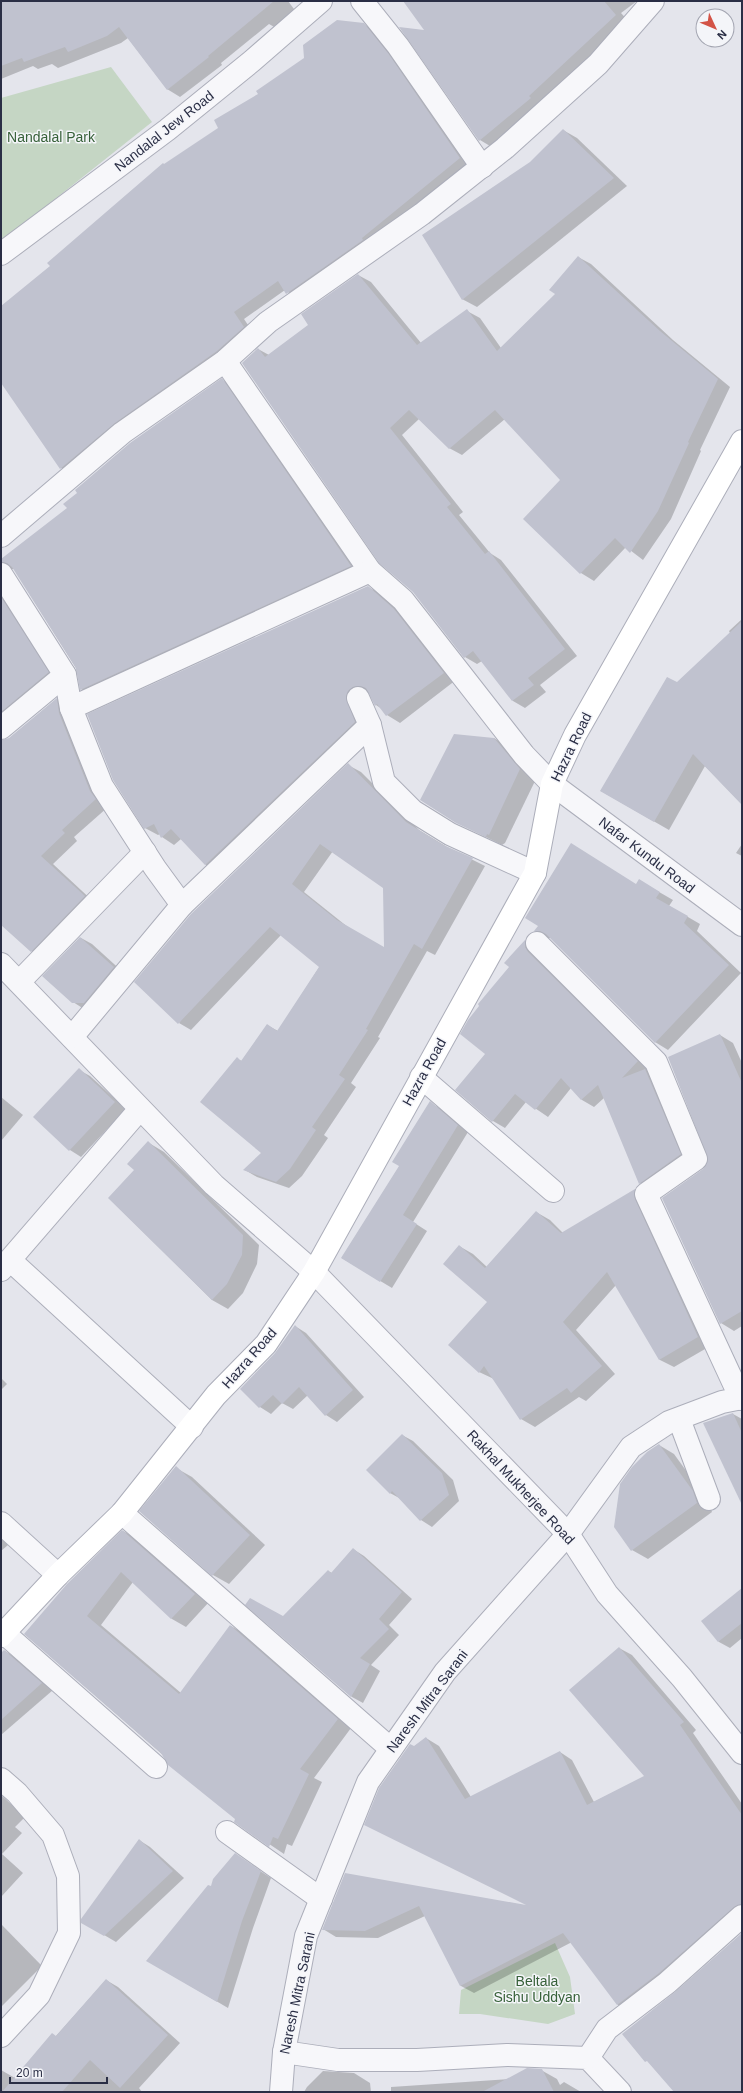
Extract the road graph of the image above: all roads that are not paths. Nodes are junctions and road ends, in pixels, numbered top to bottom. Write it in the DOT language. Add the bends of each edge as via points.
graph roads {
  1 [pos="321,1"];
  2 [pos="362,1"];
  3 [pos="653,1"];
  4 [pos="482,166"];
  5 [pos="1,254"];
  6 [pos="225,362"];
  7 [pos="742,441"];
  8 [pos="1,536"];
  9 [pos="370,571"];
  10 [pos="1,574"];
  11 [pos="64,676"];
  12 [pos="358,698"];
  13 [pos="71,708"];
  14 [pos="370,725"];
  15 [pos="1,728"];
  16 [pos="552,784"];
  17 [pos="145,852"];
  18 [pos="535,873"];
  19 [pos="182,905"];
  20 [pos="742,925"];
  21 [pos="537,943"];
  22 [pos="1,964"];
  23 [pos="19,982"];
  24 [pos="72,1037"];
  25 [pos="421,1077"];
  26 [pos="140,1109"];
  27 [pos="553,1191"];
  28 [pos="6,1265"];
  29 [pos="314,1272"];
  30 [pos="742,1398"];
  31 [pos="679,1419"];
  32 [pos="192,1428"];
  33 [pos="709,1499"];
  34 [pos="122,1513"];
  35 [pos="1,1524"];
  36 [pos="568,1534"];
  37 [pos="58,1575"];
  38 [pos="2,1635"];
  39 [pos="391,1749"];
  40 [pos="742,1753"];
  41 [pos="156,1767"];
  42 [pos="1,1779"];
  43 [pos="227,1832"];
  44 [pos="321,1899"];
  45 [pos="742,1916"];
  46 [pos="1,2036"];
  47 [pos="284,2052"];
  48 [pos="588,2058"];
  49 [pos="281,2092"];
  50 [pos="620,2092"];
  1 -- 5 [label="street, Nandalal Jew Road" via="167,130"];
  2 -- 4 [label="street" via="398,46"];
  3 -- 4 [label="street" via="598,64"];
  4 -- 6 [label="street" via="422,214 268,322"];
  6 -- 8 [label="street" via="122,434"];
  6 -- 9 [label="street, Nafar Kundu Road"];
  7 -- 16 [label="main road, Hazra Road" via="575,735"];
  9 -- 13 [label="street"];
  9 -- 16 [label="street, Nafar Kundu Road" via="403,600 524,755"];
  10 -- 11 [label="street"];
  11 -- 13 [label="street"];
  11 -- 15 [label="street"];
  12 -- 14 [label="street"];
  13 -- 17 [label="street" via="102,786"];
  14 -- 18 [label="street" via="384,782 413,811 450,834"];
  14 -- 19 [label="street"];
  16 -- 18 [label="main road, Hazra Road"];
  16 -- 20 [label="street, Nafar Kundu Road"];
  17 -- 19 [label="street"];
  17 -- 23 [label="street"];
  18 -- 25 [label="main road, Hazra Road"];
  19 -- 24 [label="street"];
  21 -- 30 [label="street" via="656,1062 696,1159 646,1194"];
  22 -- 23 [label="street, Rakhal Mukherjee Road"];
  23 -- 24 [label="street, Rakhal Mukherjee Road"];
  24 -- 26 [label="street, Rakhal Mukherjee Road"];
  25 -- 27 [label="street"];
  25 -- 29 [label="main road, Hazra Road"];
  26 -- 28 [label="street"];
  26 -- 29 [label="street, Rakhal Mukherjee Road" via="214,1185"];
  28 -- 32 [label="street"];
  29 -- 32 [label="main road, Hazra Road" via="266,1344 216,1395"];
  29 -- 36 [label="street, Rakhal Mukherjee Road"];
  30 -- 31 [label="street, Naresh Mitra Sarani" via="722,1402"];
  31 -- 33 [label="street"];
  31 -- 36 [label="street, Naresh Mitra Sarani" via="668,1422 631,1447"];
  32 -- 34 [label="main road, Hazra Road"];
  34 -- 37 [label="main road, Hazra Road"];
  34 -- 39 [label="street"];
  35 -- 37 [label="street"];
  36 -- 39 [label="street, Naresh Mitra Sarani" via="445,1672"];
  36 -- 40 [label="street, Rakhal Mukherjee Road" via="608,1594 682,1678"];
  37 -- 38 [label="main road, Hazra Road"];
  38 -- 41 [label="street"];
  39 -- 44 [label="street, Naresh Mitra Sarani" via="368,1782"];
  42 -- 46 [label="street" via="17,1793 53,1834 68,1876 69,1933 39,1995"];
  43 -- 44 [label="street"];
  44 -- 47 [label="street, Naresh Mitra Sarani" via="306,1936"];
  45 -- 48 [label="street" via="667,1983 607,2029"];
  47 -- 48 [label="street" via="338,2060 417,2060 507,2055"];
  47 -- 49 [label="street, Naresh Mitra Sarani"];
  48 -- 50 [label="street"];
}
